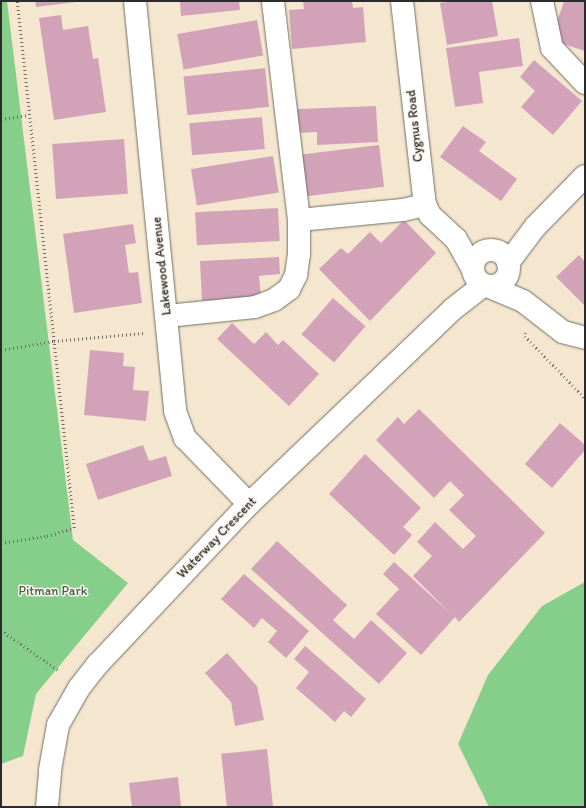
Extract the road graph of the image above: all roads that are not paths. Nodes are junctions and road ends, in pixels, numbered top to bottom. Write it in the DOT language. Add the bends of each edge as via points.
graph roads {
  1 [pos="135,1"];
  2 [pos="273,1"];
  3 [pos="402,1"];
  4 [pos="542,1"];
  5 [pos="585,83"];
  6 [pos="585,176"];
  7 [pos="425,205"];
  8 [pos="299,220"];
  9 [pos="456,239"];
  10 [pos="500,258"];
  11 [pos="480,279"];
  12 [pos="529,306"];
  13 [pos="168,323"];
  14 [pos="585,338"];
  15 [pos="249,504"];
  16 [pos="47,807"];
  1 -- 13 [label="street, Lakewood Avenue"];
  2 -- 8 [label="street"];
  3 -- 7 [label="street, Cygnus Road"];
  4 -- 5 [label="street" via="552,48"];
  6 -- 10 [label="street, Waterway Crescent"];
  7 -- 8 [label="street" via="403,210"];
  7 -- 9 [label="street, Cygnus Road" via="430,215"];
  8 -- 13 [label="street" via="296,275 289,288 274,300 255,308"];
  9 -- 10 [label="street, Cygnus Road"];
  9 -- 11 [label="street, Cygnus Road"];
  10 -- 11 [label="street, Waterway Crescent" via="476,257"];
  10 -- 11 [label="street, Waterway Crescent" via="503,282"];
  10 -- 12 [label="street"];
  11 -- 12 [label="street"];
  11 -- 15 [label="street, Waterway Crescent" via="453,309"];
  12 -- 14 [label="street" via="563,332"];
  13 -- 15 [label="street, Lakewood Avenue" via="175,411 185,438"];
  15 -- 16 [label="street, Waterway Crescent" via="98,664 79,688 58,725"];
}
